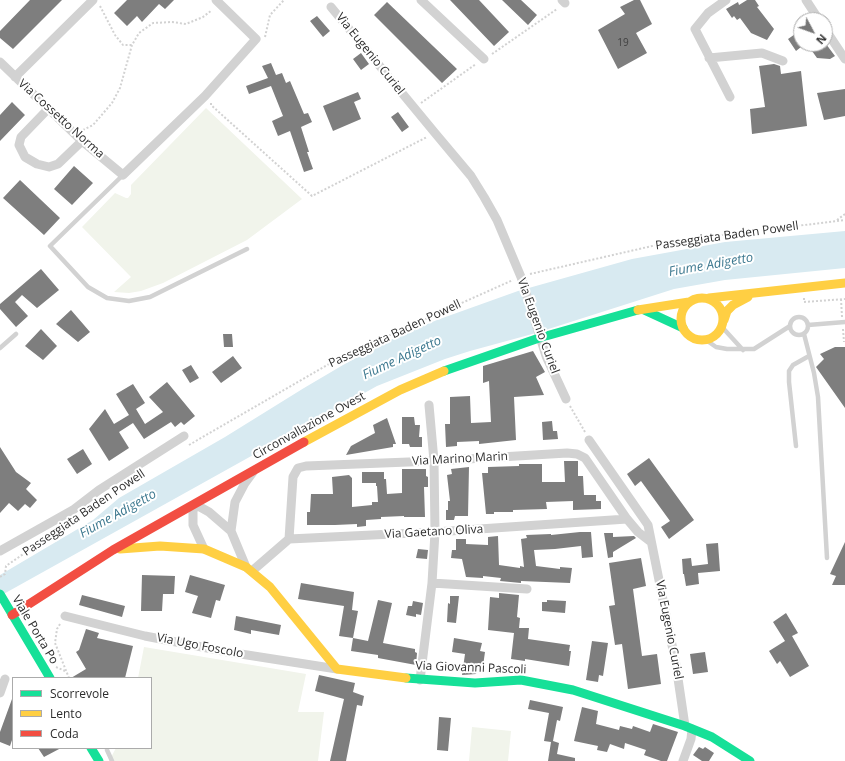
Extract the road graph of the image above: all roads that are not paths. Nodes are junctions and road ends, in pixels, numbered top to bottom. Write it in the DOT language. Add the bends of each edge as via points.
graph roads {
  1 [pos="93,0"];
  2 [pos="421,0"];
  3 [pos="726,0"];
  4 [pos="806,0"];
  5 [pos="217,2"];
  6 [pos="331,7"];
  7 [pos="814,12"];
  8 [pos="833,41"];
  9 [pos="709,58"];
  10 [pos="484,59"];
  11 [pos="845,59"];
  12 [pos="783,61"];
  13 [pos="0,62"];
  14 [pos="15,77"];
  15 [pos="730,97"];
  16 [pos="48,109"];
  17 [pos="79,137"];
  18 [pos="123,175"];
  19 [pos="247,249"];
  20 [pos="845,283"];
  21 [pos="756,293"];
  22 [pos="709,298"];
  23 [pos="689,302"];
  24 [pos="641,309"];
  25 [pos="845,322"];
  26 [pos="723,323"];
  27 [pos="808,325"];
  28 [pos="790,326"];
  29 [pos="683,328"];
  30 [pos="16,334"];
  31 [pos="804,334"];
  32 [pos="539,336"];
  33 [pos="706,340"];
  34 [pos="0,348"];
  35 [pos="743,350"];
  36 [pos="809,356"];
  37 [pos="566,399"];
  38 [pos="429,405"];
  39 [pos="184,436"];
  40 [pos="589,440"];
  41 [pos="796,446"];
  42 [pos="434,461"];
  43 [pos="254,471"];
  44 [pos="193,506"];
  45 [pos="627,519"];
  46 [pos="231,531"];
  47 [pos="435,532"];
  48 [pos="289,539"];
  49 [pos="652,542"];
  50 [pos="204,549"];
  51 [pos="113,550"];
  52 [pos="0,551"];
  53 [pos="827,558"];
  54 [pos="249,569"];
  55 [pos="432,583"];
  56 [pos="527,590"];
  57 [pos="0,594"];
  58 [pos="12,615"];
  59 [pos="65,616"];
  60 [pos="337,669"];
  61 [pos="49,677"];
  62 [pos="5,679"];
  63 [pos="420,680"];
  64 [pos="0,694"];
  65 [pos="689,727"];
  66 [pos="92,749"];
  67 [pos="107,750"];
  68 [pos="99,761"];
  69 [pos="112,761"];
  70 [pos="683,761"];
  71 [pos="750,761"];
  1 -- 14 [label="street"];
  2 -- 10 [label="street"];
  3 -- 9 [label="street" via="708,12 694,29"];
  4 -- 7 [label="street"];
  5 -- 18 [label="street" via="260,40"];
  6 -- 32 [label="street, Via Eugenio Curiel" via="436,133 484,197 497,220 521,279"];
  8 -- 11 [label="street"];
  9 -- 12 [label="street" via="762,53"];
  9 -- 15 [label="street"];
  13 -- 14 [label="street, Via Cossetto Norma"];
  14 -- 16 [label="street, Via Cossetto Norma"];
  16 -- 17 [label="street, Via Cossetto Norma"];
  16 -- 17 [label="street" via="21,137 19,145 26,156 36,164 48,168 58,164"];
  17 -- 18 [label="street, Via Cossetto Norma"];
  18 -- 19 [label="lane" via="50,246 88,287 107,298 129,301 150,297"];
  20 -- 21 [label="main road"];
  21 -- 22 [label="main road"];
  21 -- 26 [label="main road" via="733,305 727,311"];
  22 -- 23 [label="main road" via="702,297"];
  22 -- 26 [label="main road" via="720,306"];
  23 -- 24 [label="main road, Circonvallazione Ovest"];
  23 -- 29 [label="main road" via="682,314"];
  24 -- 29 [label="main road"];
  24 -- 32 [label="main road, Circonvallazione Ovest"];
  25 -- 27 [label="lane"];
  26 -- 33 [label="main road" via="718,333"];
  26 -- 35 [label="lane"];
  27 -- 28 [label="lane" via="800,317 792,321"];
  27 -- 31 [label="lane"];
  28 -- 31 [label="lane" via="794,334"];
  28 -- 35 [label="lane" via="754,349"];
  29 -- 33 [label="main road" via="693,338"];
  30 -- 34 [label="lane"];
  31 -- 36 [label="lane"];
  32 -- 37 [label="street, Via Eugenio Curiel"];
  32 -- 43 [label="main road, Circonvallazione Ovest" via="400,390"];
  33 -- 35 [label="lane" via="716,347"];
  36 -- 41 [label="lane" via="793,365 789,371"];
  36 -- 53 [label="lane" via="818,397"];
  38 -- 42 [label="street"];
  39 -- 52 [label="street" via="99,490 73,510"];
  40 -- 49 [label="street, Via Eugenio Curiel" via="648,525"];
  42 -- 45 [label="street, Via Marino Marin" via="577,454 585,458"];
  42 -- 47 [label="street"];
  42 -- 48 [label="street, Via Marino Marin" via="298,468 293,477"];
  43 -- 44 [label="main road, Circonvallazione Ovest"];
  43 -- 46 [label="street" via="236,502"];
  44 -- 46 [label="street" via="209,512"];
  44 -- 50 [label="street" via="193,525"];
  44 -- 51 [label="main road, Circonvallazione Ovest"];
  45 -- 47 [label="street, Via Gaetano Oliva"];
  45 -- 49 [label="street, Via Marino Marin" via="638,532"];
  46 -- 54 [label="street"];
  47 -- 48 [label="street, Via Gaetano Oliva"];
  47 -- 55 [label="street"];
  48 -- 54 [label="street"];
  49 -- 65 [label="street, Via Eugenio Curiel"];
  50 -- 51 [label="main road" via="160,546"];
  50 -- 54 [label="main road"];
  51 -- 58 [label="main road, Circonvallazione Ovest"];
  54 -- 60 [label="main road" via="270,587"];
  55 -- 56 [label="street"];
  55 -- 63 [label="street"];
  57 -- 58 [label="main road, Viale Porta Po"];
  58 -- 61 [label="main road, Viale Porta Po"];
  59 -- 60 [label="street, Via Ugo Foscolo" via="145,636"];
  60 -- 63 [label="main road, Via Giovanni Pascoli"];
  62 -- 64 [label="street"];
  63 -- 65 [label="main road, Via Giovanni Pascoli" via="475,683 520,680 573,690"];
  65 -- 70 [label="street" via="691,739"];
  65 -- 71 [label="main road, Via Giovanni Pascoli" via="712,737"];
  66 -- 68 [label="main road"];
  67 -- 69 [label="lane"];
}
